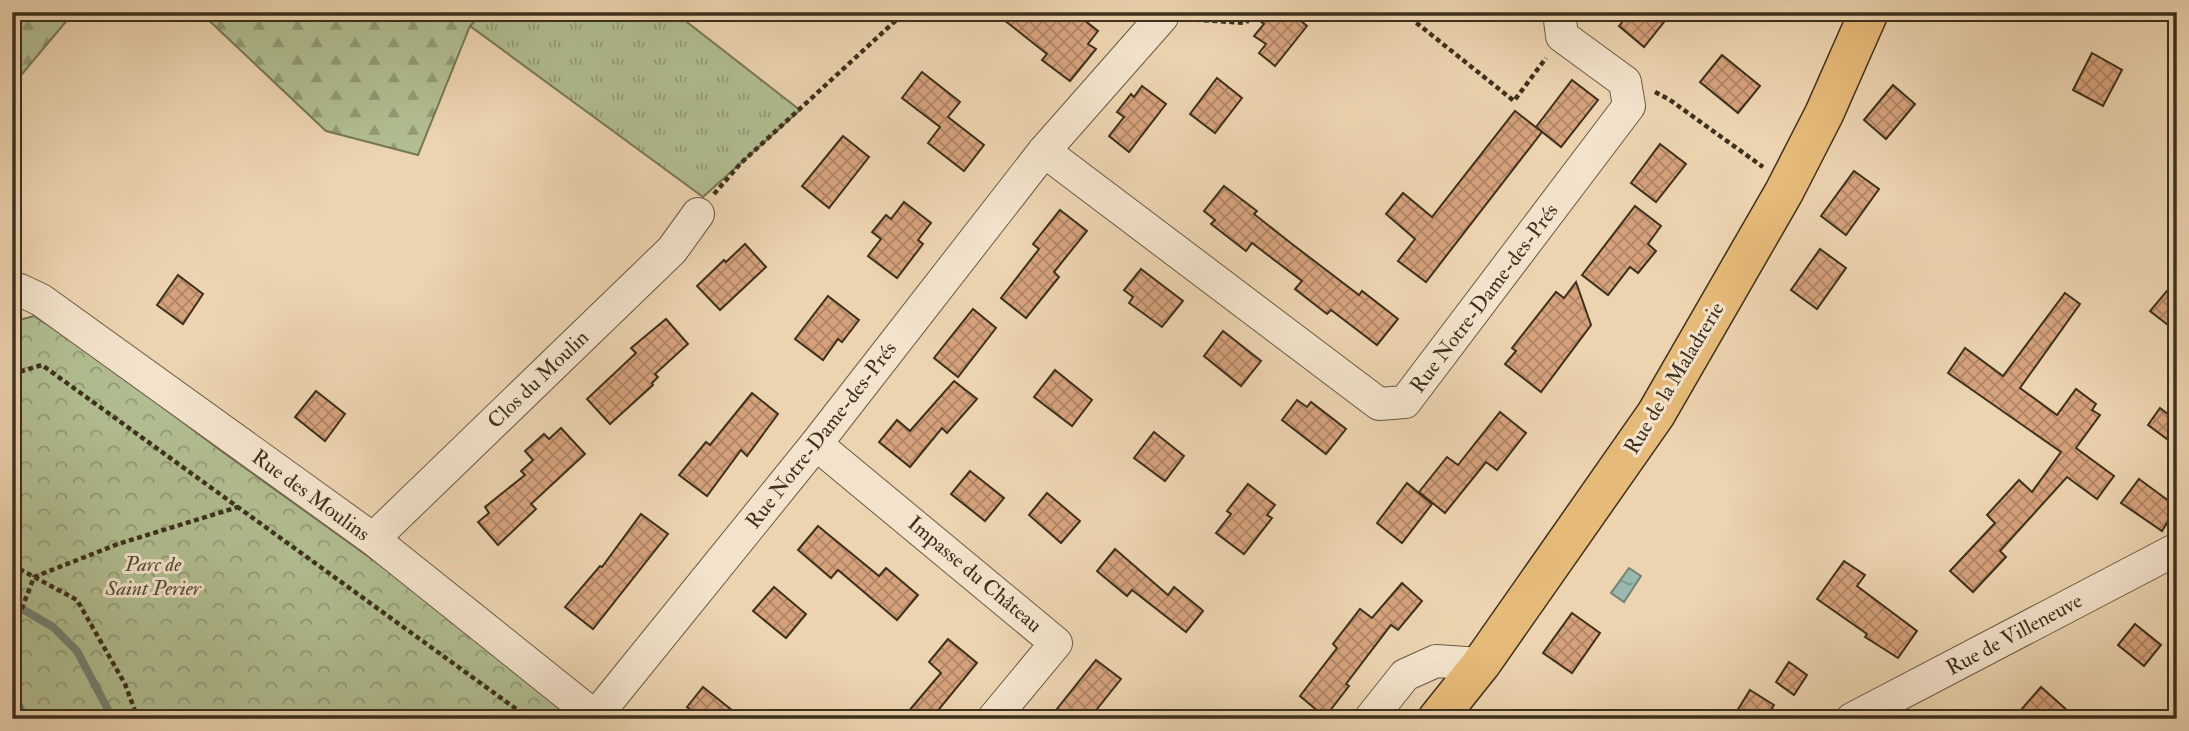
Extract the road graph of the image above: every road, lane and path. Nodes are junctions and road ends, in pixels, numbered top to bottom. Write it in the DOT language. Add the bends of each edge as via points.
graph roads {
  1 [pos="905,12"];
  2 [pos="1255,12"];
  3 [pos="1403,12"];
  4 [pos="1869,12"];
  5 [pos="1162,18"];
  6 [pos="1561,24"];
  7 [pos="1625,82"];
  8 [pos="1044,151"];
  9 [pos="1769,172"];
  10 [pos="698,214"];
  11 [pos="12,290"];
  12 [pos="12,374"];
  13 [pos="816,444"];
  14 [pos="238,508"];
  15 [pos="373,539"];
  16 [pos="2177,549"];
  17 [pos="12,565"];
  18 [pos="34,577"];
  19 [pos="12,623"];
  20 [pos="1481,664"];
  21 [pos="12,708"];
  22 [pos="597,718"];
  23 [pos="17,719"];
  24 [pos="138,719"];
  25 [pos="530,719"];
  26 [pos="993,719"];
  27 [pos="1370,719"];
  28 [pos="1437,719"];
  29 [pos="1852,719"];
  1 -- 10 [label="path" via="741,163"];
  2 -- 5 [label="path" via="1246,23"];
  3 -- 6 [label="path" via="1514,101"];
  4 -- 20 [label="main road, Rue de la Maladrerie" via="1784,192 1656,414"];
  5 -- 8 [label="street, Rue Notre-Dame-des-Prés"];
  6 -- 7 [label="street"];
  7 -- 8 [label="street, Rue Notre-Dame-des-Prés" via="1629,106 1405,402 1379,404"];
  7 -- 9 [label="path" via="1641,84 1670,100"];
  8 -- 13 [label="street, Rue Notre-Dame-des-Prés"];
  10 -- 15 [label="street, Clos du Moulin" via="672,250"];
  11 -- 15 [label="street, Rue des Moulins" via="41,300"];
  12 -- 14 [label="path" via="41,365"];
  13 -- 22 [label="street, Rue Notre-Dame-des-Prés"];
  13 -- 26 [label="street, Impasse du Château" via="1056,643"];
  14 -- 18 [label="path" via="118,544"];
  14 -- 25 [label="path"];
  15 -- 22 [label="street, Rue des Moulins"];
  16 -- 29 [label="street, Rue de Villeneuve"];
  17 -- 18 [label="path"];
  18 -- 19 [label="path"];
  18 -- 24 [label="path" via="77,600 125,684"];
  20 -- 27 [label="street" via="1436,661 1405,675"];
  20 -- 28 [label="main road, Rue de la Maladrerie"];
  21 -- 23 [label="path"];
}
